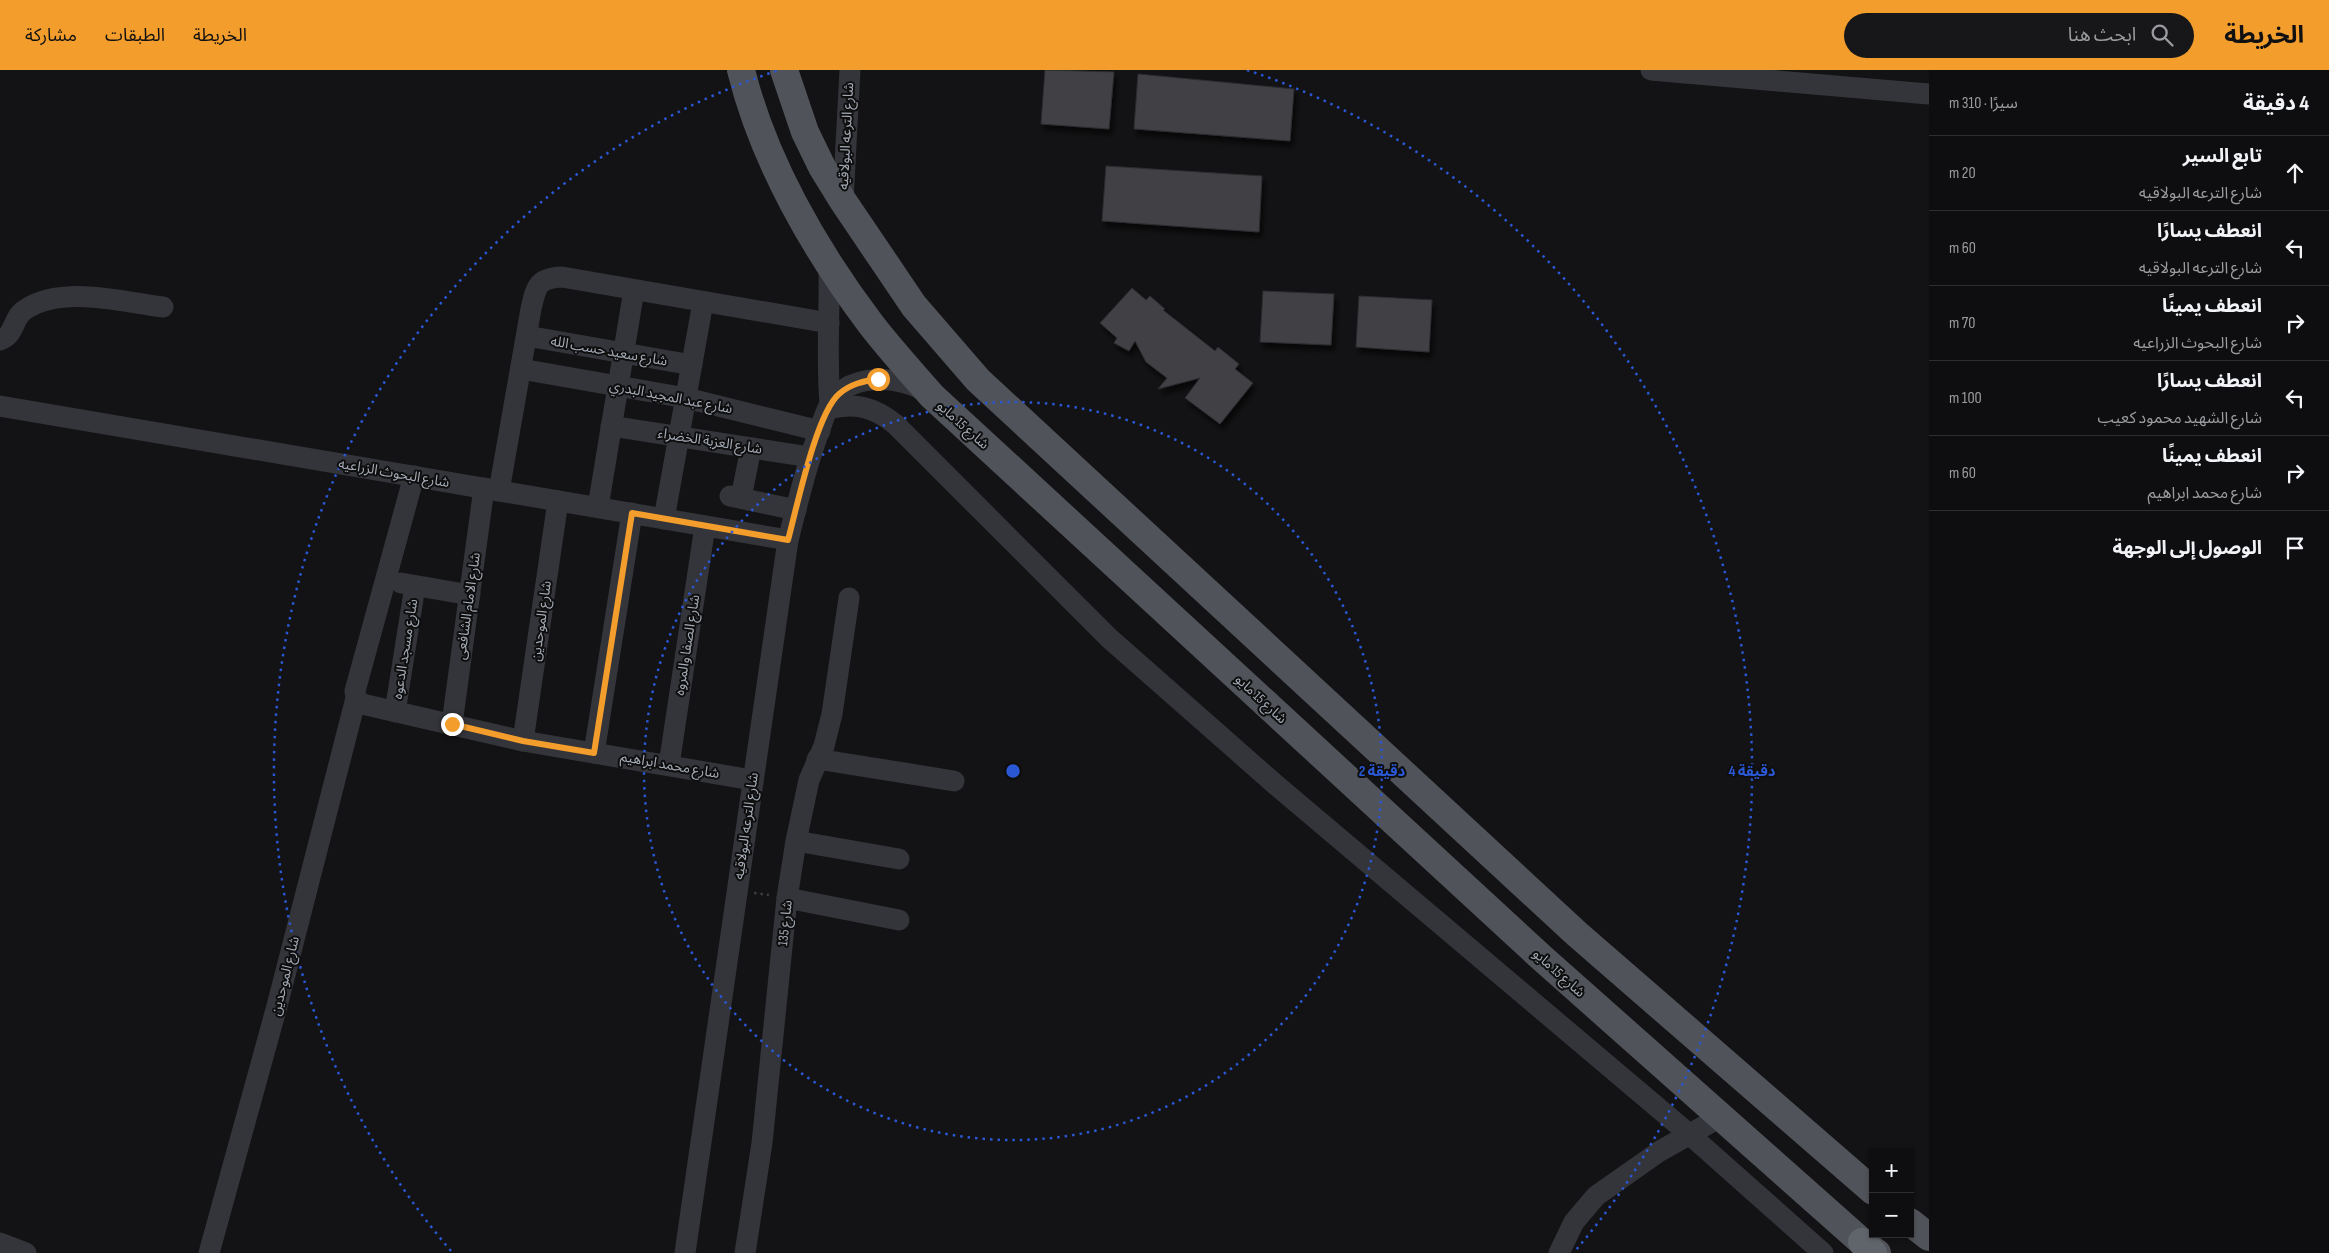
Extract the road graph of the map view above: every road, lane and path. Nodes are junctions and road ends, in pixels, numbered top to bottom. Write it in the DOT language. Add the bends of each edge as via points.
graph roads {
  1 [pos="742,70"];
  2 [pos="784,70"];
  3 [pos="850,70"];
  4 [pos="1651,70"];
  5 [pos="1929,94"];
  6 [pos="842,201"];
  7 [pos="829,264"];
  8 [pos="634,290"];
  9 [pos="703,302"];
  10 [pos="163,307"];
  11 [pos="829,323"];
  12 [pos="527,336"];
  13 [pos="0,340"];
  14 [pos="623,353"];
  15 [pos="692,365"];
  16 [pos="521,369"];
  17 [pos="618,386"];
  18 [pos="932,396"];
  19 [pos="686,398"];
  20 [pos="0,406"];
  21 [pos="829,406"];
  22 [pos="611,426"];
  23 [pos="820,431"];
  24 [pos="679,436"];
  25 [pos="751,448"];
  26 [pos="810,457"];
  27 [pos="414,476"];
  28 [pos="492,489"];
  29 [pos="558,501"];
  30 [pos="598,507"];
  31 [pos="796,510"];
  32 [pos="632,513"];
  33 [pos="664,519"];
  34 [pos="706,526"];
  35 [pos="788,540"];
  36 [pos="385,580"];
  37 [pos="415,586"];
  38 [pos="470,595"];
  39 [pos="849,598"];
  40 [pos="356,698"];
  41 [pos="395,712"];
  42 [pos="452,724"];
  43 [pos="523,741"];
  44 [pos="594,753"];
  45 [pos="817,759"];
  46 [pos="669,765"];
  47 [pos="752,780"];
  48 [pos="954,781"];
  49 [pos="796,841"];
  50 [pos="899,859"];
  51 [pos="737,890"];
  52 [pos="787,898"];
  53 [pos="899,920"];
  54 [pos="1722,1116"];
  55 [pos="1690,1134"];
  56 [pos="1869,1188"];
  57 [pos="1914,1225"];
  58 [pos="1929,1237"];
  59 [pos="3,1247"];
  60 [pos="1871,1249"];
  61 [pos="26,1253"];
  62 [pos="209,1253"];
  63 [pos="685,1253"];
  64 [pos="745,1253"];
  65 [pos="1559,1253"];
  66 [pos="1823,1253"];
  1 -- 7 [label="main road, شارع 15 مايو" via="775,164 813,241"];
  2 -- 6 [label="main road" via="806,132"];
  3 -- 6 [label="street, شارع الترعه البولاقيه"];
  4 -- 5 [label="street"];
  6 -- 56 [label="main road" via="914,306 978,380 1577,934"];
  7 -- 11 [label="street, شارع الترعه البولاقيه"];
  7 -- 18 [label="main road, شارع 15 مايو" via="871,324"];
  8 -- 9 [label="street"];
  8 -- 12 [label="street, شارع الامام الشافعى" via="562,276 547,277 535,294"];
  8 -- 14 [label="street"];
  9 -- 11 [label="street"];
  9 -- 15 [label="street"];
  10 -- 13 [label="street" via="77,296 56,298 22,312 11,332"];
  11 -- 21 [label="street, شارع الترعه البولاقيه" via="826,354"];
  12 -- 14 [label="street, شارع سعيد حسب الله"];
  12 -- 16 [label="street, شارع الامام الشافعى"];
  14 -- 15 [label="street, شارع سعيد حسب الله"];
  14 -- 17 [label="street"];
  15 -- 19 [label="street"];
  16 -- 17 [label="street, شارع عبد المجيد البدري"];
  16 -- 28 [label="street, شارع الامام الشافعى"];
  17 -- 19 [label="street, شارع عبد المجيد البدري"];
  17 -- 22 [label="street"];
  18 -- 21 [label="street, شارع الترعه البولاقيه" via="906,382 878,379 850,386"];
  18 -- 54 [label="main road, شارع 15 مايو" via="1542,958"];
  19 -- 23 [label="street, شارع عبد المجيد البدري"];
  19 -- 24 [label="street"];
  20 -- 27 [label="street, شارع البحوث الزراعيه"];
  21 -- 23 [label="street, شارع الترعه البولاقيه"];
  21 -- 55 [label="street" via="864,407 875,410 895,424 1109,638 1276,785"];
  22 -- 24 [label="street, شارع العزبة الخضراء"];
  22 -- 30 [label="street"];
  23 -- 26 [label="street, شارع الترعه البولاقيه"];
  24 -- 25 [label="street, شارع العزبة الخضراء"];
  24 -- 33 [label="street"];
  25 -- 26 [label="street, شارع العزبة الخضراء"];
  25 -- 31 [label="street" via="735,497"];
  26 -- 31 [label="street, شارع الترعه البولاقيه"];
  27 -- 28 [label="street, شارع البحوث الزراعيه"];
  27 -- 36 [label="street, شارع الموحدين"];
  28 -- 29 [label="street, شارع البحوث الزراعيه"];
  28 -- 38 [label="street, شارع الامام الشافعى"];
  29 -- 30 [label="street, شارع البحوث الزراعيه"];
  29 -- 43 [label="street, شارع الموحدين"];
  30 -- 32 [label="street, شارع البحوث الزراعيه"];
  31 -- 35 [label="street, شارع الترعه البولاقيه"];
  32 -- 33 [label="street, شارع البحوث الزراعيه"];
  32 -- 44 [label="street"];
  33 -- 34 [label="street, شارع البحوث الزراعيه"];
  34 -- 35 [label="street, شارع البحوث الزراعيه"];
  34 -- 46 [label="street, شارع الصفا والمروه"];
  35 -- 47 [label="street, شارع الترعه البولاقيه"];
  36 -- 37 [label="street"];
  36 -- 40 [label="street, شارع الموحدين"];
  37 -- 38 [label="street"];
  37 -- 41 [label="street, شارع مسجد الدعوه"];
  38 -- 42 [label="street, شارع الامام الشافعى"];
  39 -- 45 [label="street, شارع 135" via="829,731"];
  40 -- 41 [label="street, شارع محمد ابراهيم" via="362,704"];
  40 -- 62 [label="street, شارع الموحدين"];
  41 -- 42 [label="street, شارع محمد ابراهيم"];
  42 -- 43 [label="street, شارع محمد ابراهيم"];
  43 -- 44 [label="street, شارع محمد ابراهيم"];
  44 -- 46 [label="street, شارع محمد ابراهيم"];
  45 -- 48 [label="street"];
  45 -- 49 [label="street, شارع 135" via="808,780"];
  46 -- 47 [label="street, شارع محمد ابراهيم"];
  47 -- 51 [label="street, شارع الترعه البولاقيه"];
  49 -- 50 [label="street"];
  49 -- 52 [label="street, شارع 135"];
  51 -- 52 [label="path"];
  51 -- 63 [label="street, شارع الترعه البولاقيه"];
  52 -- 53 [label="street"];
  52 -- 64 [label="street, شارع 135" via="762,1144"];
  54 -- 55 [label="street"];
  54 -- 60 [label="main road, شارع 15 مايو"];
  55 -- 65 [label="street" via="1596,1196 1574,1222"];
  55 -- 66 [label="street"];
  57 -- 58 [label="main road"];
  59 -- 61 [label="street"];
}
